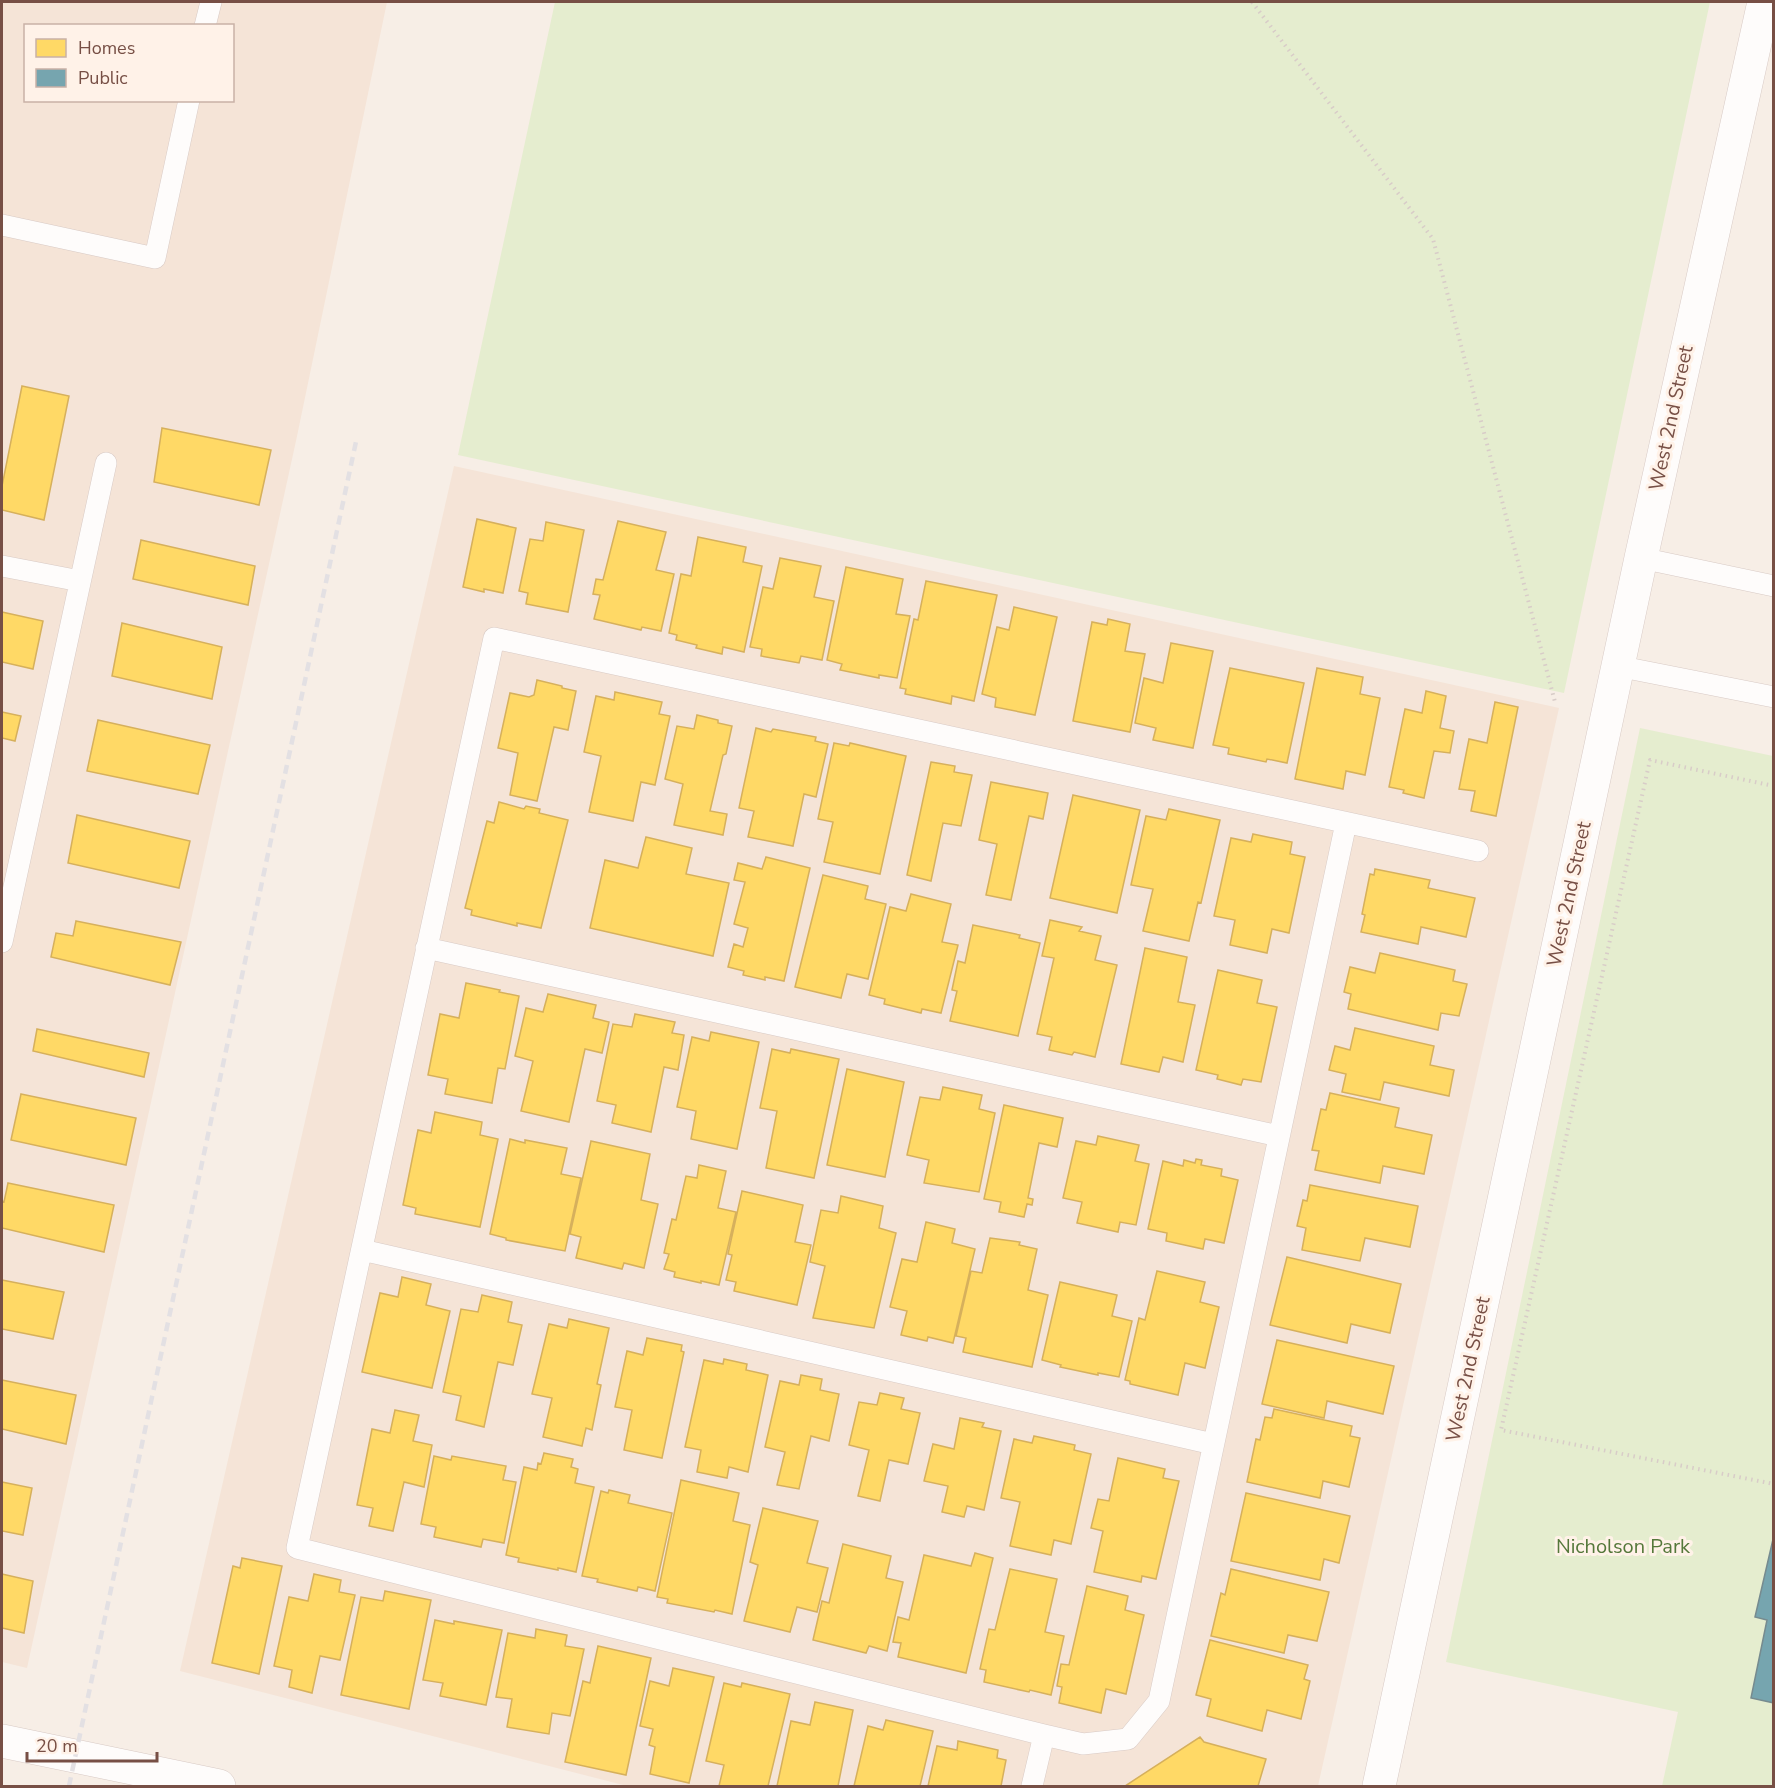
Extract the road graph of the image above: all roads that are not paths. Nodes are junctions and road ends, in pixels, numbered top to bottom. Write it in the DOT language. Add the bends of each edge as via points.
graph roads {
  1 [pos="211,2"];
  2 [pos="1764,2"];
  3 [pos="206,24"];
  4 [pos="189,102"];
  5 [pos="2,225"];
  6 [pos="106,463"];
  7 [pos="1641,558"];
  8 [pos="2,566"];
  9 [pos="80,581"];
  10 [pos="1773,586"];
  11 [pos="1617,666"];
  12 [pos="1773,697"];
  13 [pos="1346,823"];
  14 [pos="1478,851"];
  15 [pos="2,942"];
  16 [pos="426,948"];
  17 [pos="1279,1136"];
  18 [pos="362,1250"];
  19 [pos="1213,1444"];
  20 [pos="1044,1735"];
  21 [pos="2,1741"];
  22 [pos="219,1786"];
  23 [pos="1032,1786"];
  24 [pos="1379,1786"];
  1 -- 3 [label="lane"];
  2 -- 7 [label="street, West 2nd Street"];
  4 -- 5 [label="lane" via="155,258"];
  6 -- 9 [label="lane"];
  7 -- 10 [label="lane"];
  7 -- 11 [label="street, West 2nd Street"];
  8 -- 9 [label="lane"];
  9 -- 15 [label="lane"];
  11 -- 12 [label="lane"];
  11 -- 24 [label="street, West 2nd Street"];
  13 -- 14 [label="lane"];
  13 -- 16 [label="lane" via="494,638"];
  13 -- 17 [label="lane"];
  16 -- 17 [label="lane"];
  16 -- 18 [label="lane"];
  17 -- 19 [label="lane"];
  18 -- 19 [label="lane"];
  18 -- 20 [label="lane" via="297,1548"];
  19 -- 20 [label="lane" via="1159,1701 1128,1738 1083,1744"];
  20 -- 23 [label="lane"];
  21 -- 22 [label="street"];
}
